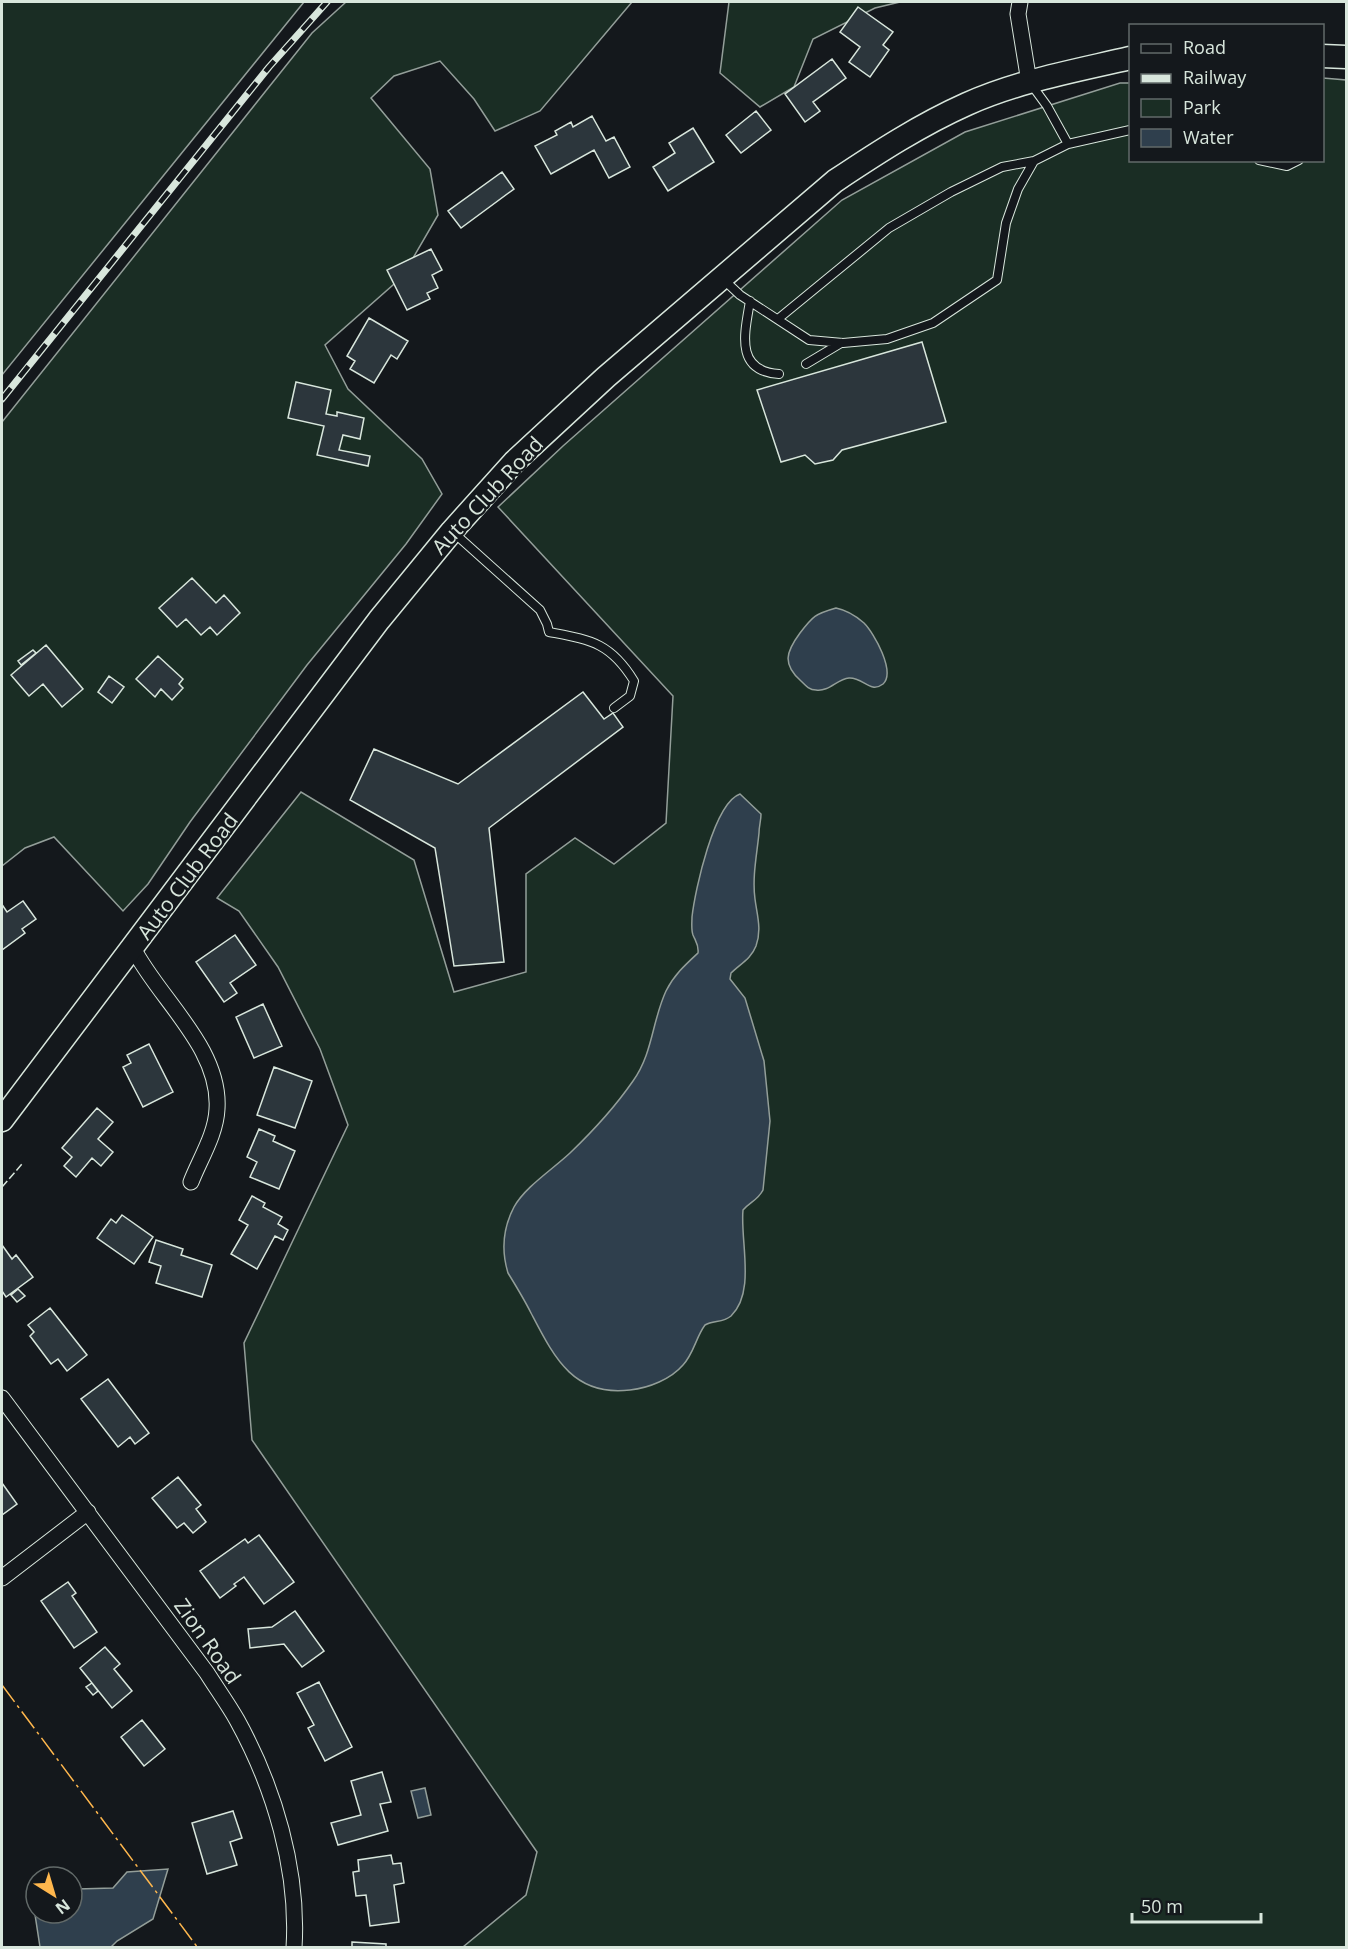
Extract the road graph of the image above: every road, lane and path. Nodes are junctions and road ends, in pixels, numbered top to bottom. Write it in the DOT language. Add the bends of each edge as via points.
graph roads {
  1 [pos="1020,2"];
  2 [pos="1324,56"];
  3 [pos="1347,57"];
  4 [pos="1129,58"];
  5 [pos="1029,82"];
  6 [pos="1128,132"];
  7 [pos="1068,144"];
  8 [pos="1034,161"];
  9 [pos="1268,162"];
  10 [pos="1295,162"];
  11 [pos="722,278"];
  12 [pos="750,301"];
  13 [pos="778,319"];
  14 [pos="843,343"];
  15 [pos="806,364"];
  16 [pos="778,374"];
  17 [pos="452,531"];
  18 [pos="614,708"];
  19 [pos="133,948"];
  20 [pos="2,1120"];
  21 [pos="191,1182"];
  22 [pos="2,1398"];
  23 [pos="88,1512"];
  24 [pos="2,1578"];
  25 [pos="294,1947"];
  1 -- 5 [label="street" via="1018,15"];
  2 -- 3 [label="street"];
  4 -- 5 [label="street, Auto Club Road"];
  5 -- 7 [label="lane"];
  5 -- 11 [label="street, Auto Club Road" via="968,104 867,160 835,181"];
  6 -- 7 [label="lane"];
  7 -- 8 [label="lane"];
  8 -- 13 [label="lane" via="1002,167 889,228"];
  8 -- 14 [label="lane" via="1018,189 1006,223 997,280 933,323 887,339"];
  9 -- 10 [label="lane" via="1287,166"];
  11 -- 12 [label="lane"];
  11 -- 17 [label="street, Auto Club Road" via="514,462"];
  12 -- 13 [label="lane"];
  12 -- 16 [label="lane" via="744,333 746,355 767,373"];
  13 -- 14 [label="lane" via="809,340"];
  14 -- 15 [label="lane"];
  17 -- 18 [label="lane" via="540,610 549,632 592,641 625,666 633,681 630,696"];
  17 -- 19 [label="street, Auto Club Road" via="379,620"];
  19 -- 20 [label="street, Auto Club Road"];
  19 -- 21 [label="street" via="211,1065 217,1109"];
  22 -- 23 [label="street, Zion Road"];
  23 -- 24 [label="street"];
  23 -- 25 [label="street, Zion Road" via="237,1720 279,1823 291,1877"];
}
